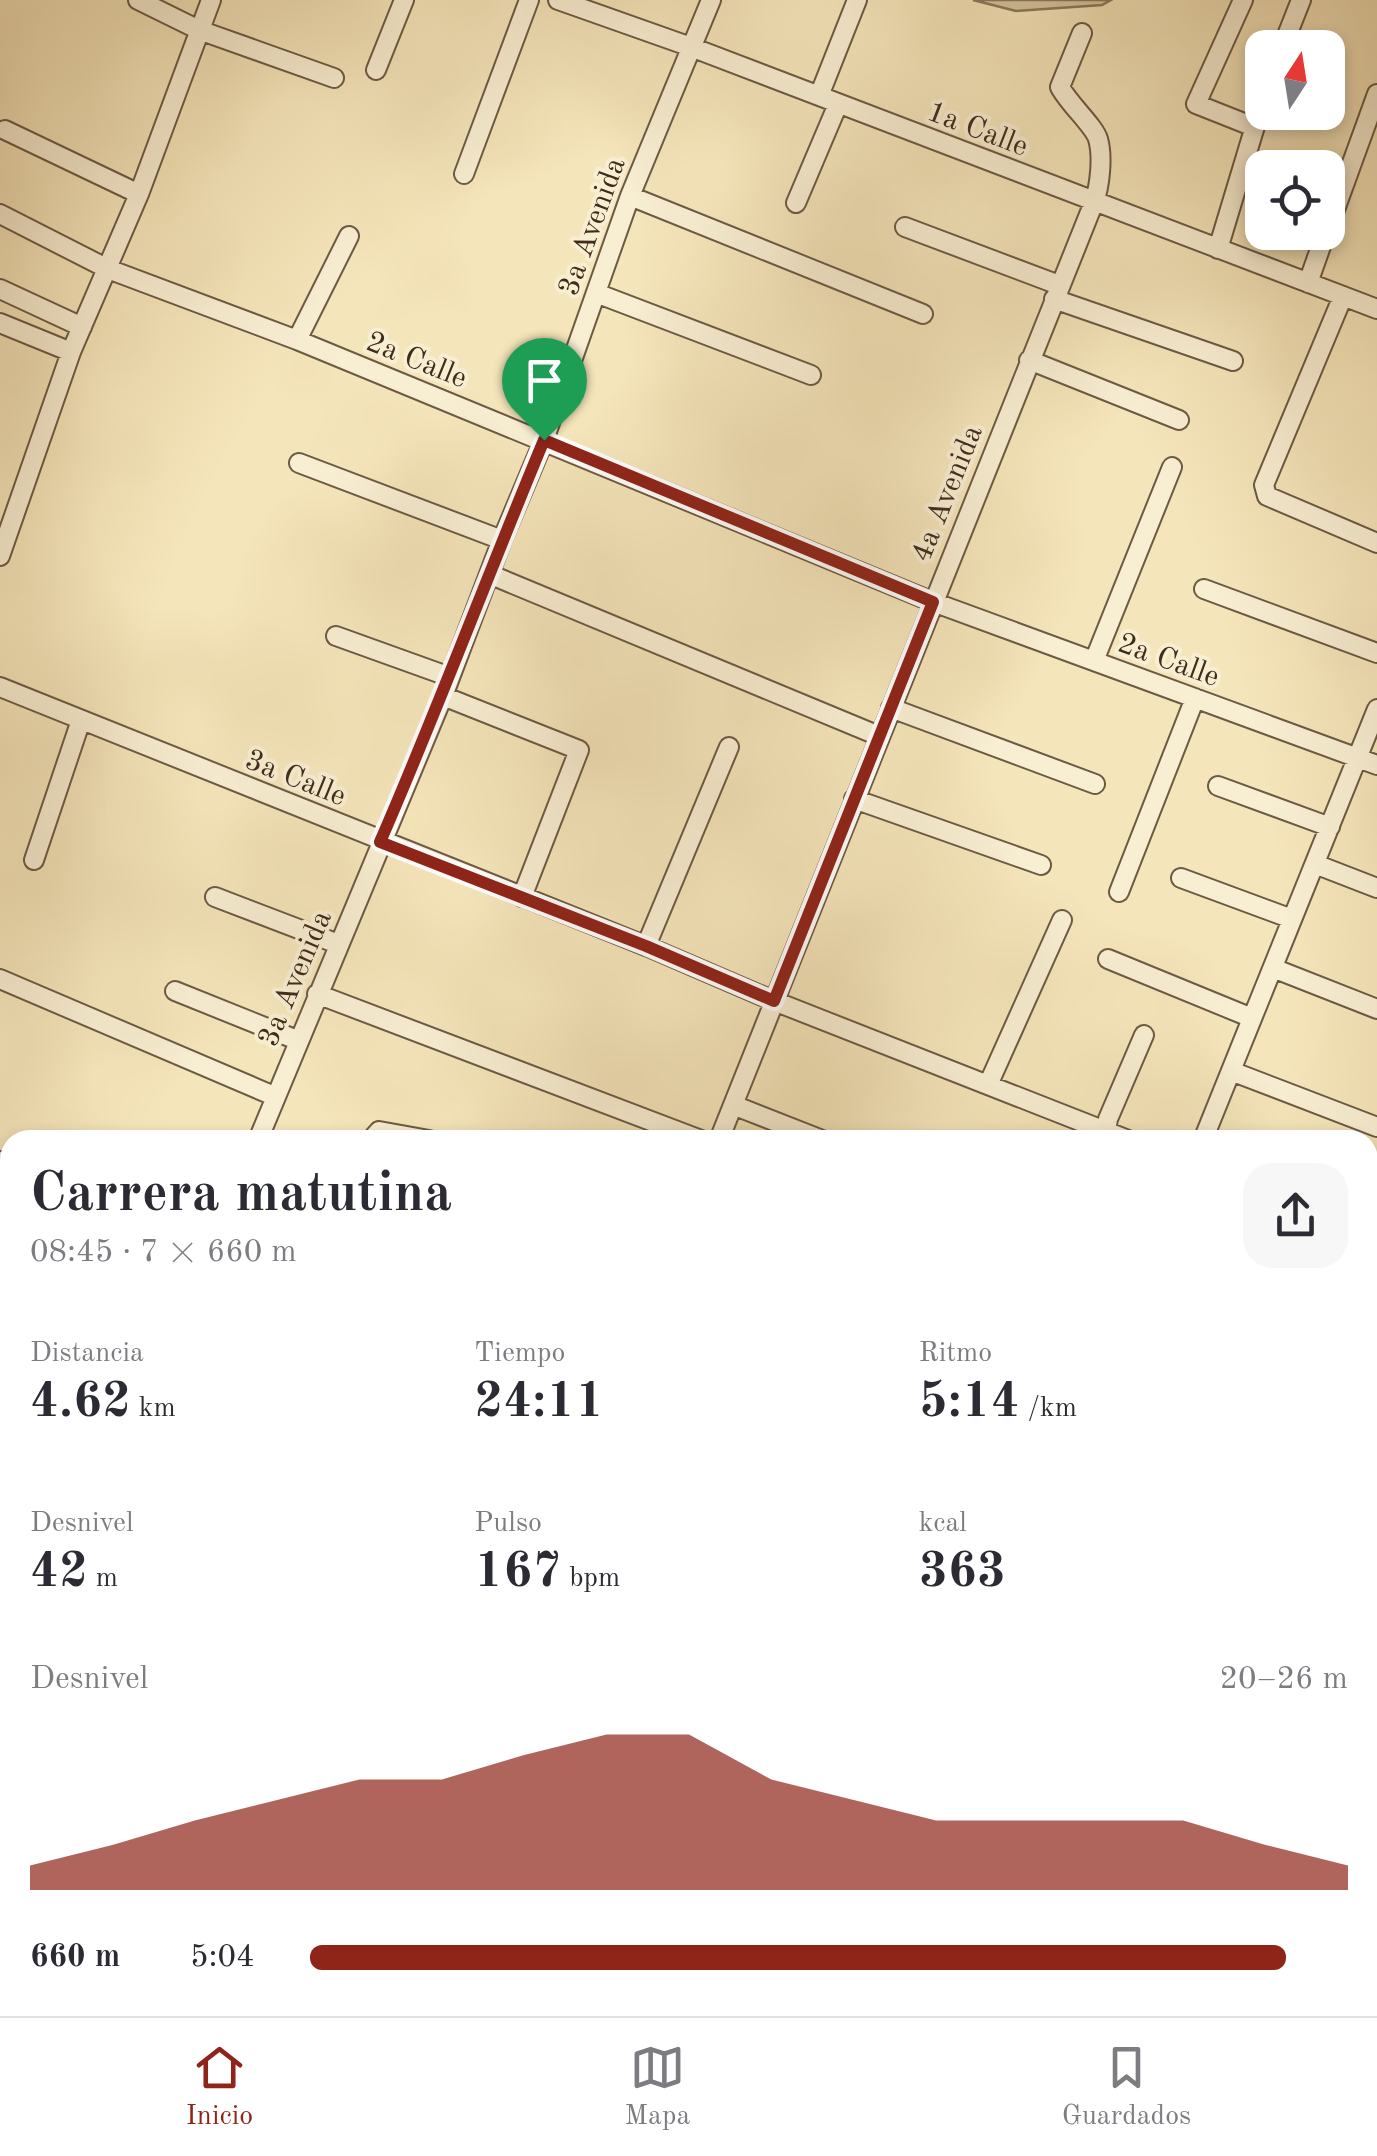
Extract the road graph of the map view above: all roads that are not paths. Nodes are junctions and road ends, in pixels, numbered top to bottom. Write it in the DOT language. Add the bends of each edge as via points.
graph roads {
  1 [pos="138,0"];
  2 [pos="211,0"];
  3 [pos="404,0"];
  4 [pos="529,0"];
  5 [pos="558,0"];
  6 [pos="710,0"];
  7 [pos="857,0"];
  8 [pos="1242,0"];
  9 [pos="1301,0"];
  10 [pos="199,30"];
  11 [pos="1289,30"];
  12 [pos="1082,34"];
  13 [pos="691,47"];
  14 [pos="376,70"];
  15 [pos="334,78"];
  16 [pos="1377,94"];
  17 [pos="819,96"];
  18 [pos="838,104"];
  19 [pos="1245,123"];
  20 [pos="6,130"];
  21 [pos="1253,130"];
  22 [pos="464,174"];
  23 [pos="1345,182"];
  24 [pos="139,194"];
  25 [pos="630,196"];
  26 [pos="1094,202"];
  27 [pos="796,204"];
  28 [pos="0,214"];
  29 [pos="905,227"];
  30 [pos="349,236"];
  31 [pos="1218,249"];
  32 [pos="1320,250"];
  33 [pos="108,269"];
  34 [pos="1308,282"];
  35 [pos="0,289"];
  36 [pos="596,292"];
  37 [pos="1056,292"];
  38 [pos="1343,296"];
  39 [pos="1377,309"];
  40 [pos="922,314"];
  41 [pos="0,323"];
  42 [pos="82,327"];
  43 [pos="297,340"];
  44 [pos="71,352"];
  45 [pos="1029,360"];
  46 [pos="1233,361"];
  47 [pos="811,376"];
  48 [pos="1179,420"];
  49 [pos="544,440"];
  50 [pos="299,463"];
  51 [pos="1172,467"];
  52 [pos="6,524"];
  53 [pos="502,540"];
  54 [pos="1377,543"];
  55 [pos="0,556"];
  56 [pos="489,574"];
  57 [pos="1204,589"];
  58 [pos="933,602"];
  59 [pos="336,636"];
  60 [pos="1377,653"];
  61 [pos="1094,661"];
  62 [pos="450,677"];
  63 [pos="0,687"];
  64 [pos="443,696"];
  65 [pos="1196,698"];
  66 [pos="891,708"];
  67 [pos="1377,709"];
  68 [pos="81,720"];
  69 [pos="880,736"];
  70 [pos="729,746"];
  71 [pos="1358,758"];
  72 [pos="1377,765"];
  73 [pos="1096,784"];
  74 [pos="1218,786"];
  75 [pos="854,799"];
  76 [pos="1330,827"];
  77 [pos="380,842"];
  78 [pos="34,860"];
  79 [pos="1041,864"];
  80 [pos="1315,864"];
  81 [pos="1181,878"];
  82 [pos="1377,888"];
  83 [pos="1120,892"];
  84 [pos="215,897"];
  85 [pos="522,897"];
  86 [pos="1062,920"];
  87 [pos="1292,920"];
  88 [pos="338,944"];
  89 [pos="646,946"];
  90 [pos="1108,959"];
  91 [pos="1273,968"];
  92 [pos="0,979"];
  93 [pos="175,990"];
  94 [pos="318,994"];
  95 [pos="774,1001"];
  96 [pos="1377,1009"];
  97 [pos="1252,1018"];
  98 [pos="1144,1035"];
  99 [pos="297,1040"];
  100 [pos="1231,1071"];
  101 [pos="988,1085"];
  102 [pos="274,1096"];
  103 [pos="733,1105"];
  104 [pos="1377,1127"];
  105 [pos="262,1130"];
  106 [pos="675,1130"];
  107 [pos="723,1130"];
  108 [pos="797,1130"];
  109 [pos="1103,1130"];
  110 [pos="1106,1130"];
  111 [pos="1207,1130"];
  1 -- 10 [label="street"];
  2 -- 10 [label="street"];
  3 -- 14 [label="street"];
  4 -- 22 [label="street"];
  5 -- 13 [label="street, 1a Calle"];
  6 -- 13 [label="street, 3a Avenida"];
  7 -- 17 [label="street"];
  8 -- 19 [label="street" via="1196,104"];
  9 -- 11 [label="street"];
  10 -- 15 [label="street"];
  10 -- 24 [label="street"];
  12 -- 26 [label="street, 4a Avenida" via="1060,87 1098,137"];
  13 -- 17 [label="street, 1a Calle"];
  13 -- 25 [label="street, 3a Avenida"];
  16 -- 23 [label="street"];
  17 -- 18 [label="street, 1a Calle"];
  18 -- 26 [label="street, 1a Calle"];
  18 -- 27 [label="street"];
  20 -- 24 [label="street"];
  21 -- 31 [label="street"];
  24 -- 33 [label="street"];
  25 -- 36 [label="street, 3a Avenida"];
  25 -- 40 [label="street"];
  26 -- 31 [label="street, 1a Calle"];
  26 -- 37 [label="street, 4a Avenida"];
  28 -- 33 [label="street, 2a Calle"];
  29 -- 37 [label="street"];
  30 -- 43 [label="street"];
  31 -- 34 [label="street, 1a Calle"];
  32 -- 34 [label="street"];
  33 -- 42 [label="street"];
  33 -- 43 [label="street, 2a Calle"];
  34 -- 38 [label="street, 1a Calle"];
  35 -- 42 [label="street"];
  36 -- 47 [label="street"];
  36 -- 49 [label="street, 3a Avenida"];
  37 -- 45 [label="street, 4a Avenida"];
  37 -- 46 [label="street"];
  38 -- 39 [label="street, 1a Calle"];
  38 -- 54 [label="street" via="1264,485 1267,496"];
  41 -- 44 [label="street"];
  42 -- 44 [label="street"];
  43 -- 49 [label="street, 2a Calle"];
  44 -- 52 [label="street"];
  45 -- 48 [label="street"];
  45 -- 58 [label="street, 4a Avenida"];
  49 -- 53 [label="street, 3a Avenida"];
  49 -- 58 [label="street, 2a Calle"];
  50 -- 53 [label="street"];
  51 -- 61 [label="street"];
  52 -- 55 [label="street"];
  53 -- 56 [label="street, 3a Avenida"];
  56 -- 62 [label="street, 3a Avenida"];
  56 -- 69 [label="street"];
  57 -- 60 [label="street"];
  58 -- 61 [label="street, 2a Calle"];
  58 -- 66 [label="street, 4a Avenida"];
  59 -- 62 [label="street"];
  61 -- 65 [label="street, 2a Calle"];
  62 -- 64 [label="street, 3a Avenida"];
  63 -- 68 [label="street, 3a Calle"];
  64 -- 77 [label="street, 3a Avenida"];
  64 -- 85 [label="street" via="578,750"];
  65 -- 71 [label="street, 2a Calle"];
  65 -- 83 [label="street"];
  66 -- 69 [label="street, 4a Avenida"];
  66 -- 73 [label="street"];
  67 -- 71 [label="street"];
  68 -- 77 [label="street, 3a Calle"];
  68 -- 78 [label="street"];
  69 -- 75 [label="street, 4a Avenida"];
  70 -- 89 [label="street"];
  71 -- 72 [label="street, 2a Calle"];
  71 -- 76 [label="street"];
  74 -- 76 [label="street"];
  75 -- 79 [label="street"];
  75 -- 95 [label="street, 4a Avenida"];
  76 -- 80 [label="street"];
  77 -- 85 [label="street, 3a Calle"];
  77 -- 88 [label="street, 3a Avenida"];
  80 -- 82 [label="street"];
  80 -- 87 [label="street"];
  81 -- 87 [label="street"];
  84 -- 88 [label="street"];
  85 -- 89 [label="street, 3a Calle"];
  86 -- 101 [label="street"];
  87 -- 91 [label="street"];
  88 -- 94 [label="street, 3a Avenida"];
  89 -- 95 [label="street, 3a Calle"];
  90 -- 97 [label="street"];
  91 -- 96 [label="street"];
  91 -- 97 [label="street"];
  92 -- 102 [label="street"];
  93 -- 99 [label="street"];
  94 -- 99 [label="street, 3a Avenida"];
  94 -- 106 [label="street"];
  95 -- 101 [label="street, 3a Calle"];
  95 -- 103 [label="street, 4a Avenida"];
  97 -- 100 [label="street"];
  98 -- 110 [label="street"];
  99 -- 102 [label="street, 3a Avenida"];
  100 -- 104 [label="street"];
  100 -- 111 [label="street"];
  101 -- 109 [label="street, 3a Calle"];
  102 -- 105 [label="street, 3a Avenida"];
  103 -- 107 [label="street, 4a Avenida"];
  103 -- 108 [label="street"];
}
